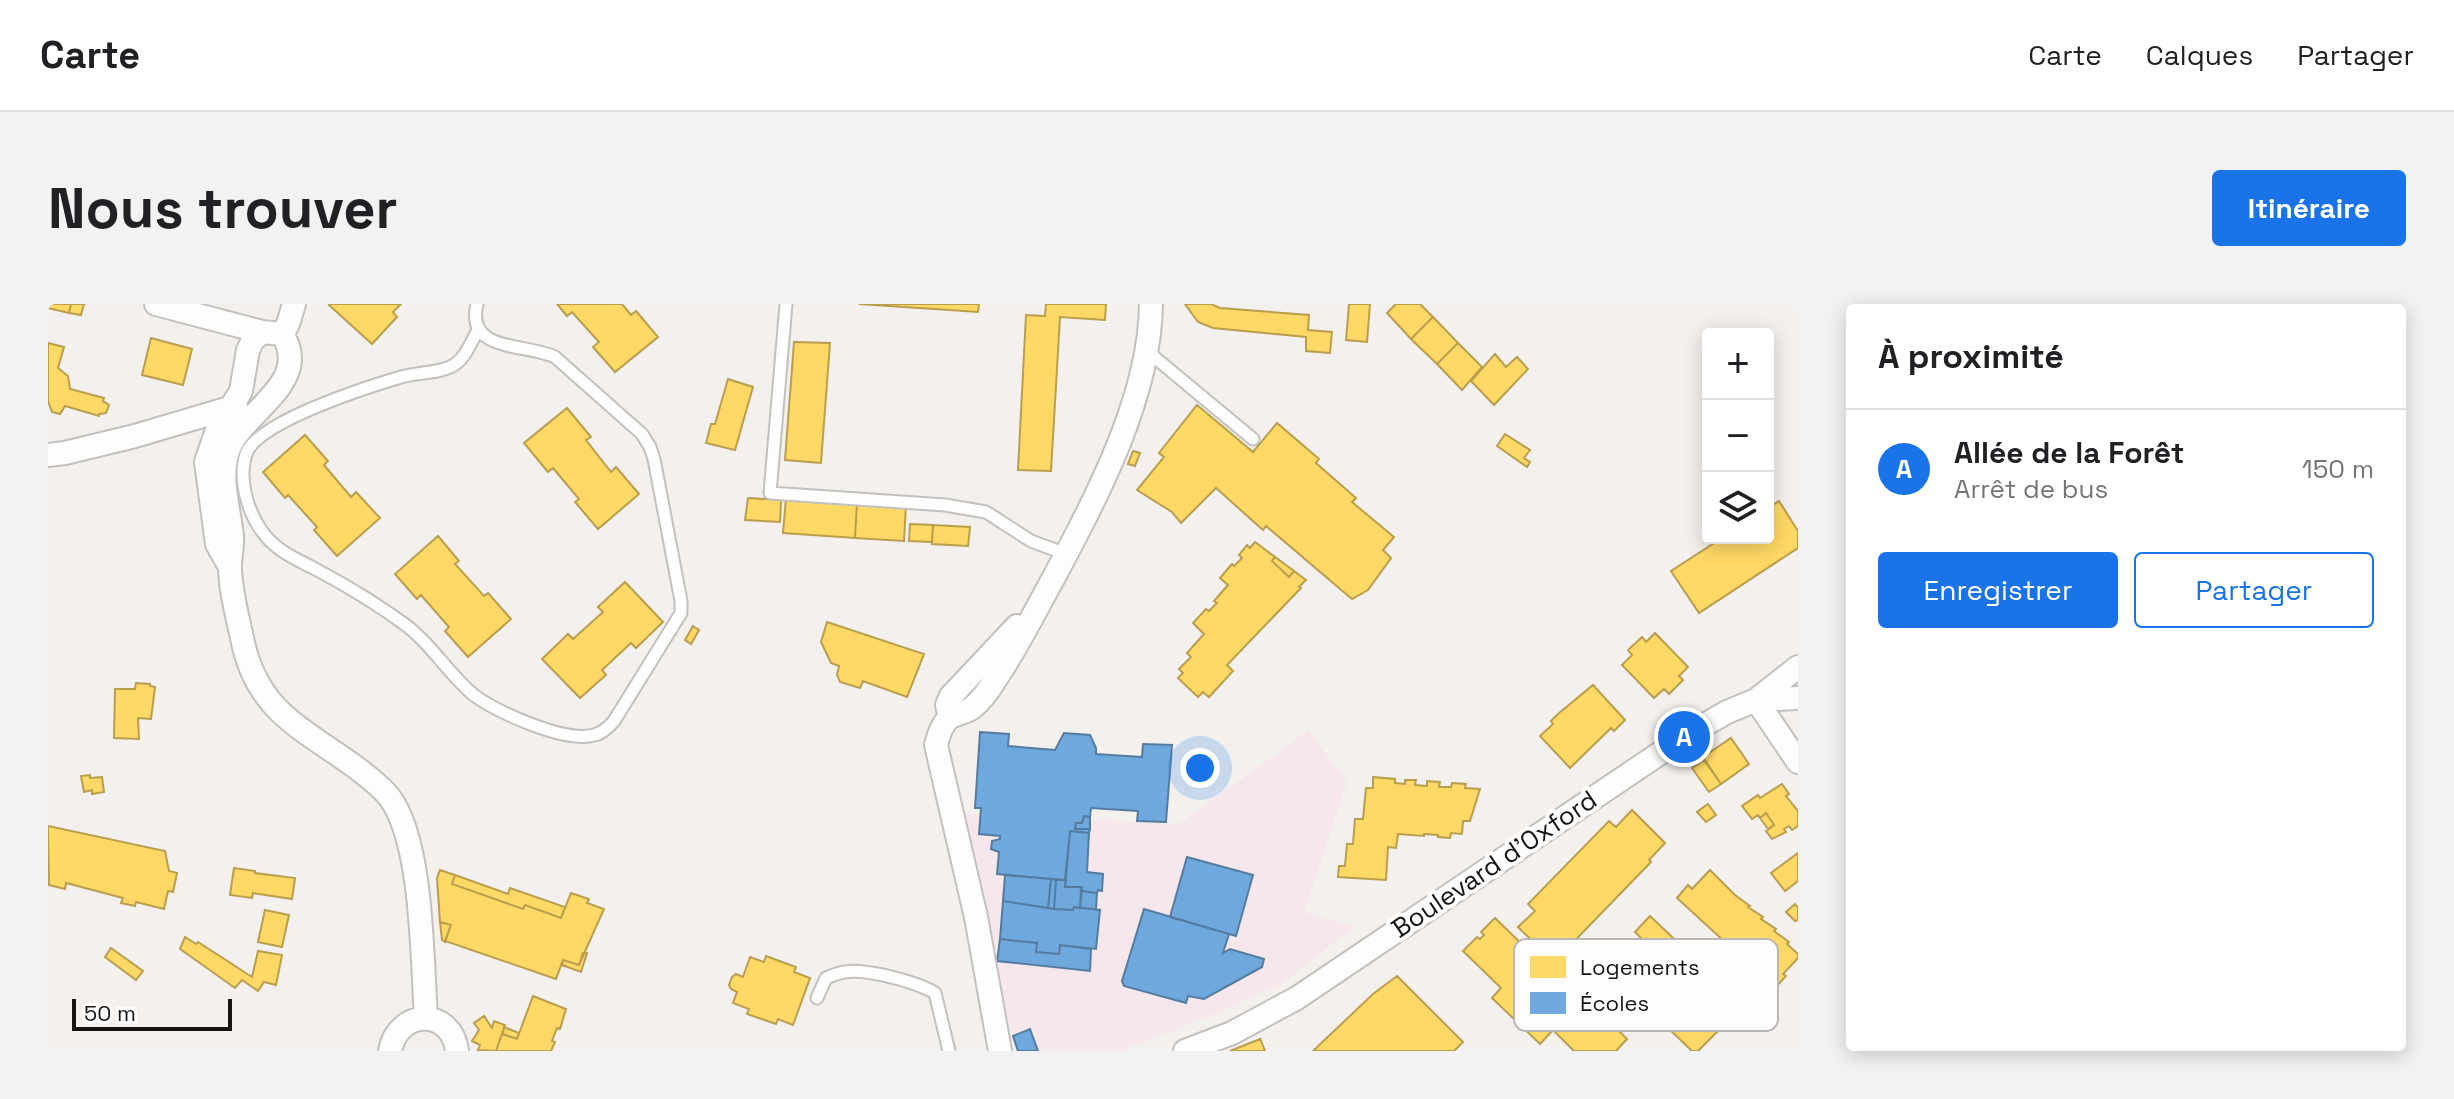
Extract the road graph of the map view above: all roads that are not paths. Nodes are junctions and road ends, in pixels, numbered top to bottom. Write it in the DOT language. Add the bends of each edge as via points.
graph roads {
  1 [pos="156,304"];
  2 [pos="294,304"];
  3 [pos="477,304"];
  4 [pos="786,304"];
  5 [pos="1151,304"];
  6 [pos="478,330"];
  7 [pos="272,333"];
  8 [pos="1146,351"];
  9 [pos="276,393"];
  10 [pos="232,408"];
  11 [pos="181,423"];
  12 [pos="1253,439"];
  13 [pos="208,451"];
  14 [pos="48,455"];
  15 [pos="1066,554"];
  16 [pos="230,567"];
  17 [pos="1798,667"];
  18 [pos="1798,698"];
  19 [pos="1756,700"];
  20 [pos="1798,762"];
  21 [pos="817,998"];
  22 [pos="426,1018"];
  23 [pos="390,1051"];
  24 [pos="457,1051"];
  25 [pos="949,1051"];
  26 [pos="1000,1051"];
  27 [pos="1185,1051"];
  1 -- 7 [label="street"];
  2 -- 7 [label="street" via="288,324"];
  3 -- 6 [label="lane"];
  4 -- 15 [label="lane" via="770,493 986,512 1031,541"];
  5 -- 8 [label="street"];
  6 -- 6 [label="lane" via="514,348 555,357 642,434 654,459 681,613 614,721 599,733 575,736 547,729 474,695 408,627 277,549 261,531 246,494 247,453 265,432 374,386 446,369 463,356"];
  7 -- 9 [label="street" via="289,350"];
  7 -- 10 [label="street" via="253,340"];
  8 -- 12 [label="lane"];
  8 -- 15 [label="street" via="1110,465"];
  9 -- 10 [label="street"];
  9 -- 16 [label="street" via="241,428 227,452"];
  10 -- 11 [label="street"];
  10 -- 13 [label="street"];
  11 -- 13 [label="street"];
  11 -- 14 [label="street"];
  13 -- 16 [label="street" via="217,544"];
  15 -- 26 [label="street" via="1048,588 951,696 950,717 938,735 937,754"];
  16 -- 22 [label="street" via="242,641 259,686 290,721 377,783 401,817 414,872"];
  17 -- 19 [label="street, Boulevard d'Oxford"];
  18 -- 19 [label="street"];
  19 -- 20 [label="street"];
  19 -- 27 [label="street, Boulevard d'Oxford" via="1684,737 1297,998"];
  21 -- 25 [label="lane" via="826,978 846,972 924,986 935,993"];
  22 -- 23 [label="street" via="398,1031"];
  22 -- 24 [label="street" via="446,1027"];
}
